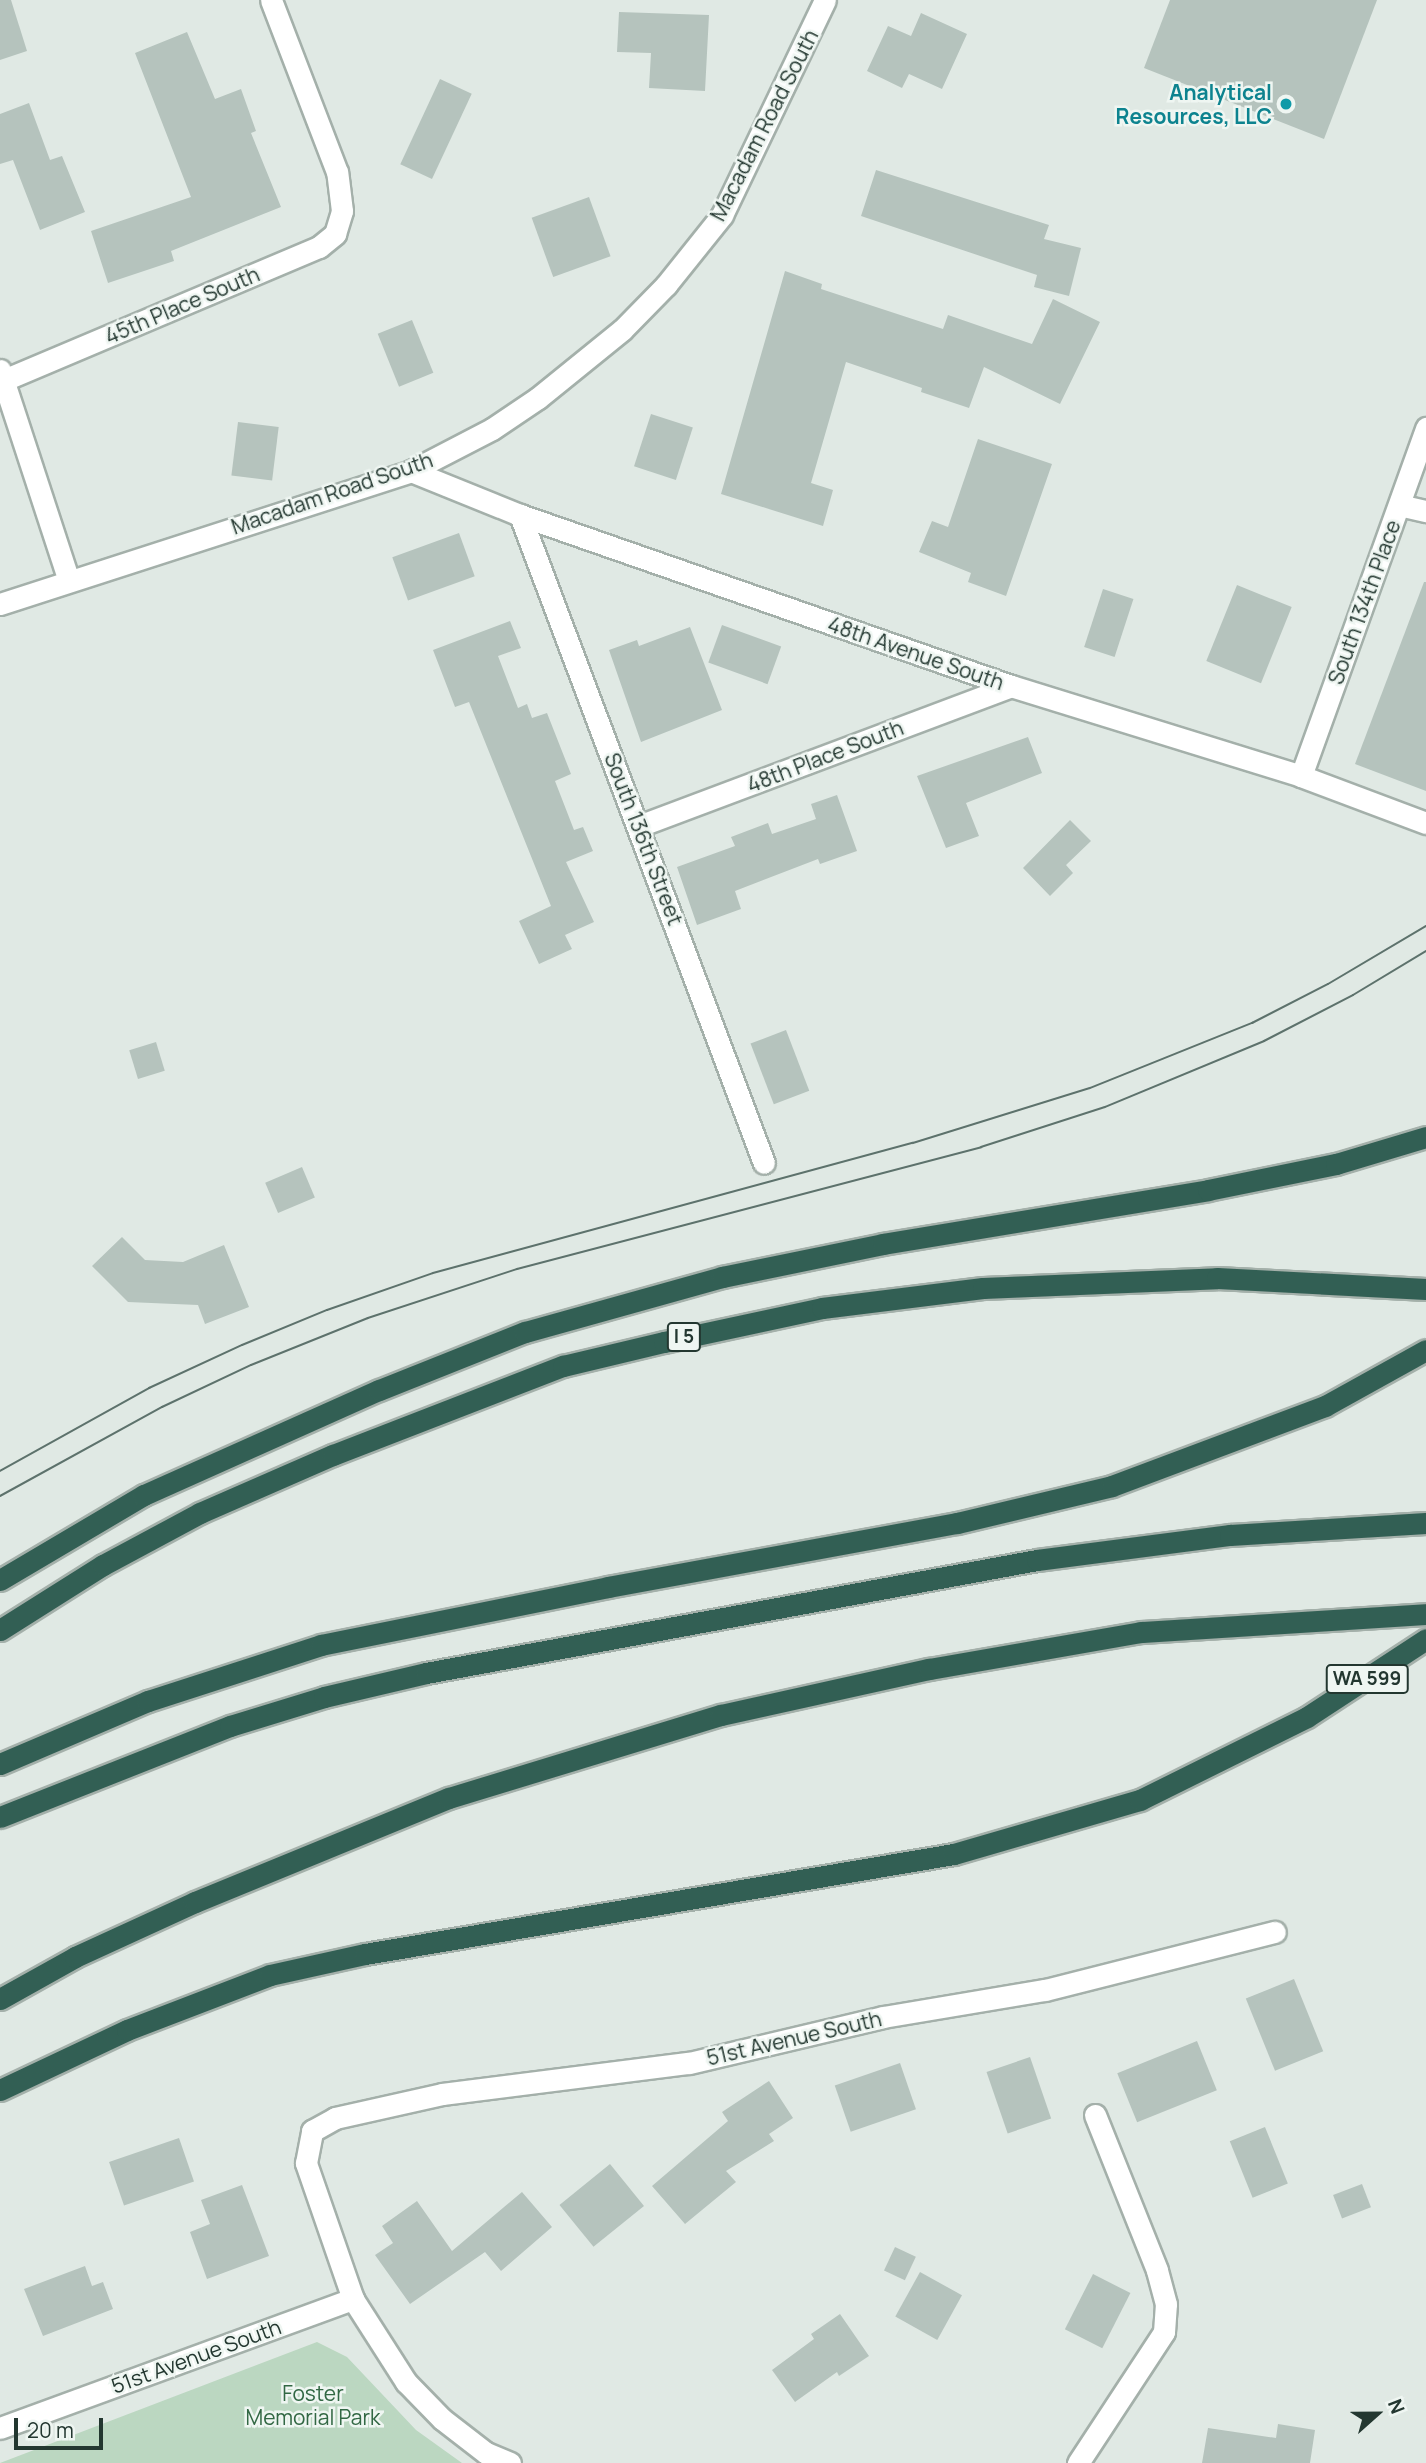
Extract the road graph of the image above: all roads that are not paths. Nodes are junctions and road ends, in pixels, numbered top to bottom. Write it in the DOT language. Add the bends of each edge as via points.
graph roads {
  1 [pos="271,0"];
  2 [pos="825,0"];
  3 [pos="2,375"];
  4 [pos="1426,428"];
  5 [pos="411,471"];
  6 [pos="1399,505"];
  7 [pos="1426,511"];
  8 [pos="520,515"];
  9 [pos="69,582"];
  10 [pos="0,604"];
  11 [pos="1011,686"];
  12 [pos="1301,775"];
  13 [pos="1426,822"];
  14 [pos="639,826"];
  15 [pos="1426,1137"];
  16 [pos="764,1163"];
  17 [pos="1426,1289"];
  18 [pos="1426,1350"];
  19 [pos="1426,1523"];
  20 [pos="0,1580"];
  21 [pos="1426,1614"];
  22 [pos="0,1630"];
  23 [pos="1426,1639"];
  24 [pos="0,1763"];
  25 [pos="0,1817"];
  26 [pos="1275,1932"];
  27 [pos="0,1999"];
  28 [pos="0,2090"];
  29 [pos="1094,2115"];
  30 [pos="353,2299"];
  31 [pos="0,2428"];
  32 [pos="510,2463"];
  33 [pos="1078,2463"];
  1 -- 3 [label="street, 45th Place South" via="337,172 342,211 335,234 319,247"];
  2 -- 5 [label="street, Macadam Road South" via="722,215 666,285 622,330 538,398 492,429"];
  3 -- 9 [label="street"];
  4 -- 6 [label="street, South 134th Place"];
  5 -- 8 [label="street, 48th Avenue South"];
  5 -- 9 [label="street, Macadam Road South"];
  6 -- 7 [label="street"];
  6 -- 12 [label="street, South 134th Place"];
  8 -- 11 [label="street, 48th Avenue South"];
  8 -- 14 [label="street, South 136th Street"];
  9 -- 10 [label="street, Macadam Road South"];
  11 -- 12 [label="street, 48th Avenue South"];
  11 -- 14 [label="street, 48th Place South"];
  12 -- 13 [label="street, 48th Avenue South"];
  14 -- 16 [label="street, South 136th Street"];
  15 -- 20 [label="highway" via="1336,1164 1208,1190 883,1244 722,1277 524,1332 379,1390 144,1495"];
  17 -- 22 [label="highway, I 5" via="1217,1278 983,1288 822,1308 563,1366 436,1412 224,1503 103,1565"];
  18 -- 24 [label="highway" via="1325,1406 1112,1486 1037,1505 321,1645 148,1701"];
  19 -- 25 [label="highway" via="1230,1535 1037,1560 426,1674 324,1697 230,1726"];
  21 -- 27 [label="highway" via="1141,1632 929,1669 721,1714 436,1803 195,1902 75,1957"];
  23 -- 28 [label="highway, WA 599" via="1307,1717 1139,1800 954,1854 365,1954 270,1975 127,2030"];
  26 -- 30 [label="street, 51st Avenue South" via="1045,1990 883,2017 689,2063 442,2094 335,2118 312,2132 306,2163"];
  29 -- 33 [label="street" via="1157,2270 1166,2304 1164,2333"];
  30 -- 31 [label="street, 51st Avenue South"];
  30 -- 32 [label="street" via="407,2382 464,2436 486,2453"];
}
